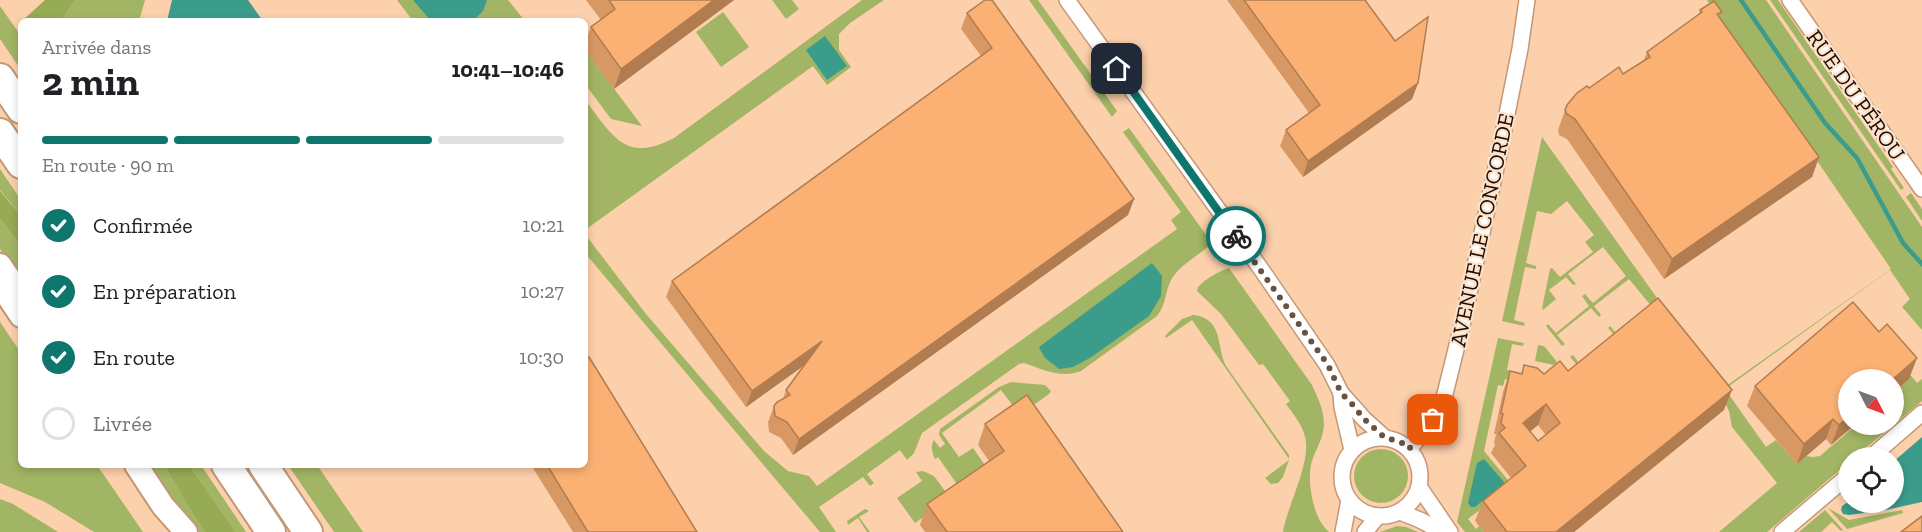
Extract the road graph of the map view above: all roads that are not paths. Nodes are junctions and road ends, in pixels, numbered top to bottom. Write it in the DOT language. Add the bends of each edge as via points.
graph roads {
  1 [pos="1067,0"];
  2 [pos="1527,0"];
  3 [pos="1790,0"];
  4 [pos="0,78"];
  5 [pos="18,105"];
  6 [pos="0,133"];
  7 [pos="18,160"];
  8 [pos="1922,189"];
  9 [pos="0,264"];
  10 [pos="0,285"];
  11 [pos="18,291"];
  12 [pos="18,312"];
  13 [pos="1341,393"];
  14 [pos="1922,413"];
  15 [pos="1384,437"];
  16 [pos="1883,447"];
  17 [pos="1409,449"];
  18 [pos="1352,450"];
  19 [pos="125,468"];
  20 [pos="138,468"];
  21 [pos="228,468"];
  22 [pos="265,468"];
  23 [pos="1838,484"];
  24 [pos="1420,488"];
  25 [pos="1349,500"];
  26 [pos="1400,512"];
  27 [pos="1378,516"];
  28 [pos="172,532"];
  29 [pos="186,532"];
  30 [pos="271,532"];
  31 [pos="308,532"];
  32 [pos="1343,532"];
  33 [pos="1365,532"];
  34 [pos="1443,532"];
  35 [pos="1450,532"];
  36 [pos="1782,532"];
  1 -- 13 [label="street" via="1328,365"];
  2 -- 17 [label="street, AVENUE LE CONCORDE" via="1499,154 1442,406"];
  3 -- 8 [label="street, RUE DU PÉROU"];
  4 -- 5 [label="highway"];
  6 -- 7 [label="highway"];
  9 -- 11 [label="main road"];
  10 -- 12 [label="main road"];
  13 -- 15 [label="street"];
  13 -- 18 [label="street"];
  14 -- 16 [label="street"];
  15 -- 17 [label="street"];
  15 -- 18 [label="street" via="1366,441"];
  17 -- 24 [label="street" via="1420,467"];
  18 -- 25 [label="street" via="1342,471"];
  19 -- 28 [label="main road"];
  20 -- 29 [label="main road"];
  21 -- 30 [label="highway"];
  22 -- 31 [label="highway"];
  23 -- 36 [label="street"];
  24 -- 26 [label="street"];
  24 -- 35 [label="street"];
  25 -- 27 [label="street" via="1364,513"];
  25 -- 32 [label="street"];
  26 -- 27 [label="street"];
  26 -- 34 [label="street"];
  27 -- 33 [label="street"];
}
